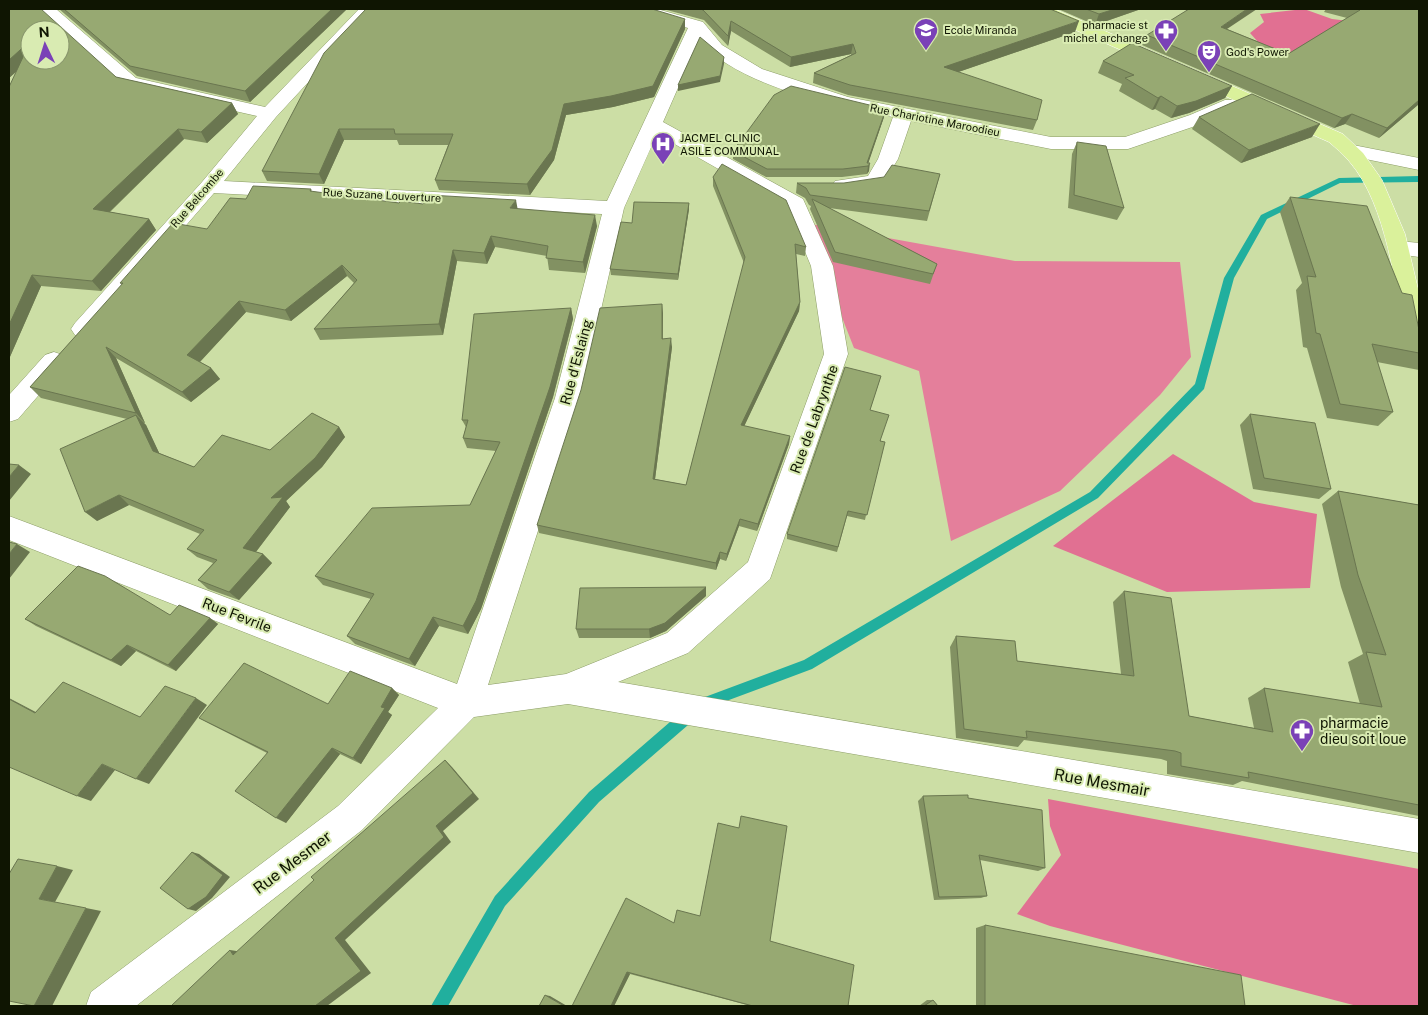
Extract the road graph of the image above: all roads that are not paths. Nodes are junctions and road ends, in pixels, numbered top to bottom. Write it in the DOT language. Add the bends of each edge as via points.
graph roads {
  1 [pos="47,9"];
  2 [pos="368,9"];
  3 [pos="641,9"];
  4 [pos="1041,9"];
  5 [pos="697,26"];
  6 [pos="1245,98"];
  7 [pos="269,113"];
  8 [pos="904,114"];
  9 [pos="653,124"];
  10 [pos="1358,159"];
  11 [pos="1419,164"];
  12 [pos="762,185"];
  13 [pos="797,185"];
  14 [pos="824,185"];
  15 [pos="209,186"];
  16 [pos="614,208"];
  17 [pos="1409,249"];
  18 [pos="1419,346"];
  19 [pos="9,412"];
  20 [pos="9,528"];
  21 [pos="568,689"];
  22 [pos="466,703"];
  23 [pos="1419,836"];
  24 [pos="105,1006"];
  1 -- 7 [label="street" via="130,82"];
  2 -- 7 [label="street, Rue Belcombe"];
  3 -- 5 [label="street"];
  4 -- 6 [label="main road"];
  5 -- 8 [label="street, Rue Chariotine Maroodieu" via="716,49 756,74 844,102"];
  5 -- 9 [label="street, Rue d'Eslaing"];
  6 -- 8 [label="street, Rue Chariotine Maroodieu" via="1197,120 1128,143 1051,143"];
  6 -- 10 [label="main road" via="1336,138"];
  7 -- 15 [label="street, Rue Belcombe"];
  8 -- 14 [label="street" via="888,159 875,181"];
  9 -- 12 [label="street, Rue de Labrynthe"];
  9 -- 16 [label="street, Rue d'Eslaing"];
  10 -- 11 [label="street"];
  10 -- 17 [label="main road"];
  12 -- 13 [label="street"];
  12 -- 21 [label="street, Rue de Labrynthe" via="796,204 822,266 836,354 760,570 677,643"];
  15 -- 16 [label="street, Rue Suzane Louverture"];
  15 -- 19 [label="street, Rue Belcombe"];
  16 -- 22 [label="street, Rue d'Eslaing" via="568,398"];
  17 -- 18 [label="main road"];
  20 -- 22 [label="street, Rue Fevrile"];
  21 -- 22 [label="street"];
  21 -- 23 [label="street, Rue Mesmair"];
  22 -- 24 [label="street, Rue Mesmer" via="350,818"];
}
